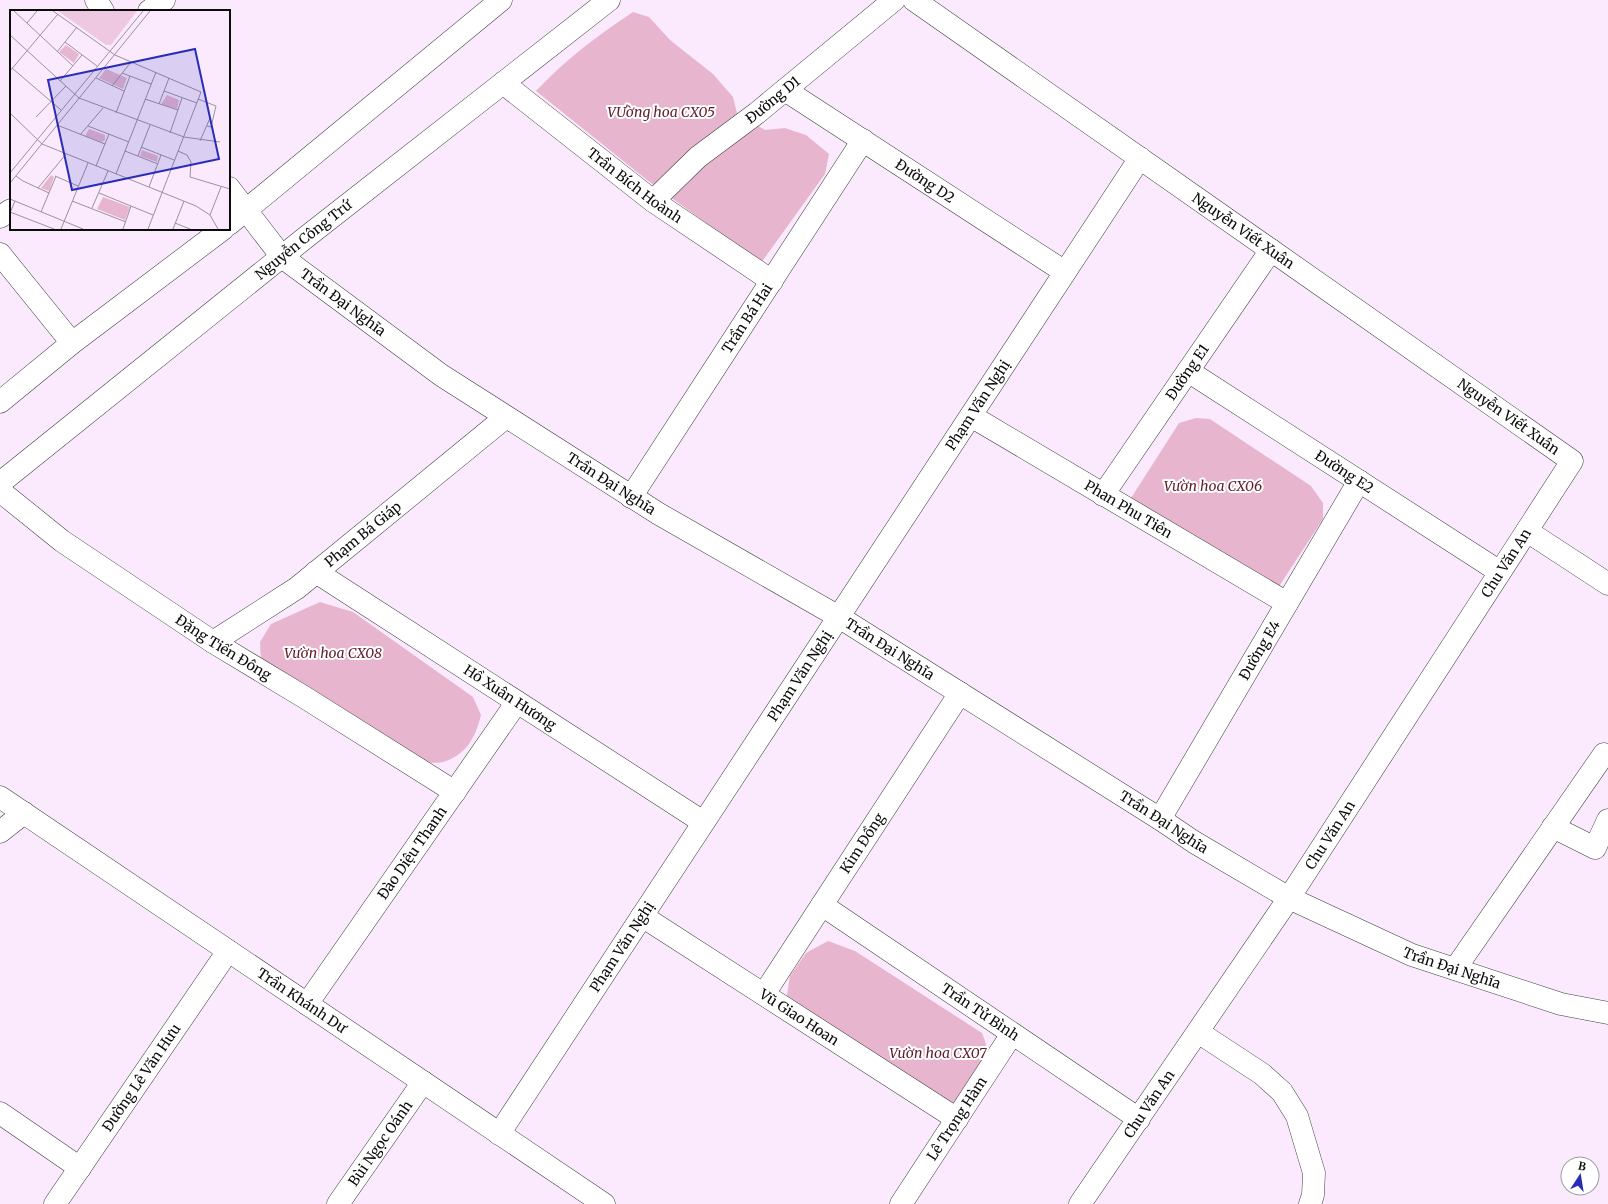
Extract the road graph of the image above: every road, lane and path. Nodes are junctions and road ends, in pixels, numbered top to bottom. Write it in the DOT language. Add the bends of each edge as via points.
graph roads {
  1 [pos="96,0"];
  2 [pos="164,0"];
  3 [pos="501,0"];
  4 [pos="609,0"];
  5 [pos="894,0"];
  6 [pos="914,0"];
  7 [pos="102,10"];
  8 [pos="150,10"];
  9 [pos="503,83"];
  10 [pos="785,90"];
  11 [pos="863,140"];
  12 [pos="1140,158"];
  13 [pos="230,192"];
  14 [pos="654,201"];
  15 [pos="10,211"];
  16 [pos="0,217"];
  17 [pos="237,218"];
  18 [pos="222,230"];
  19 [pos="1271,250"];
  20 [pos="0,254"];
  21 [pos="282,257"];
  22 [pos="1066,272"];
  23 [pos="772,281"];
  24 [pos="72,343"];
  25 [pos="1188,371"];
  26 [pos="0,402"];
  27 [pos="971,416"];
  28 [pos="506,417"];
  29 [pos="1572,461"];
  30 [pos="1359,481"];
  31 [pos="0,483"];
  32 [pos="0,491"];
  33 [pos="1103,495"];
  34 [pos="632,498"];
  35 [pos="1527,531"];
  36 [pos="316,572"];
  37 [pos="1500,572"];
  38 [pos="1608,584"];
  39 [pos="1287,603"];
  40 [pos="839,617"];
  41 [pos="213,642"];
  42 [pos="960,693"];
  43 [pos="517,702"];
  44 [pos="1604,754"];
  45 [pos="455,792"];
  46 [pos="0,797"];
  47 [pos="24,813"];
  48 [pos="1160,819"];
  49 [pos="1608,820"];
  50 [pos="703,822"];
  51 [pos="1553,827"];
  52 [pos="0,832"];
  53 [pos="1289,898"];
  54 [pos="822,905"];
  55 [pos="642,916"];
  56 [pos="228,951"];
  57 [pos="1455,969"];
  58 [pos="764,994"];
  59 [pos="307,1004"];
  60 [pos="1608,1013"];
  61 [pos="1198,1032"];
  62 [pos="1012,1034"];
  63 [pos="423,1082"];
  64 [pos="0,1112"];
  65 [pos="957,1119"];
  66 [pos="1138,1119"];
  67 [pos="499,1134"];
  68 [pos="80,1168"];
  69 [pos="56,1204"];
  70 [pos="338,1204"];
  71 [pos="604,1204"];
  72 [pos="901,1204"];
  73 [pos="1080,1204"];
  74 [pos="1310,1204"];
  1 -- 7 [label="street"];
  2 -- 8 [label="street"];
  3 -- 17 [label="street"];
  4 -- 9 [label="street, Nguyễn Công Trứ"];
  5 -- 10 [label="street, Đường D1"];
  6 -- 12 [label="street, Nguyễn Viết Xuân"];
  9 -- 14 [label="street, Trần Bích Hoành"];
  9 -- 21 [label="street, Nguyễn Công Trứ"];
  10 -- 11 [label="street, Đường D2"];
  10 -- 14 [label="street, Đường D1" via="698,157"];
  11 -- 22 [label="street, Đường D2"];
  11 -- 23 [label="street, Trần Bá Hai"];
  12 -- 19 [label="street, Nguyễn Viết Xuân"];
  12 -- 22 [label="street, Phạm Văn Nghị"];
  13 -- 17 [label="street, Trần Đại Nghĩa"];
  14 -- 23 [label="street, Trần Bích Hoành"];
  15 -- 16 [label="street"];
  17 -- 21 [label="street, Trần Đại Nghĩa"];
  18 -- 24 [label="street"];
  19 -- 25 [label="street, Đường E1"];
  19 -- 29 [label="street, Nguyễn Viết Xuân"];
  20 -- 24 [label="street"];
  21 -- 28 [label="street, Trần Đại Nghĩa" via="441,375"];
  21 -- 31 [label="street, Nguyễn Công Trứ"];
  22 -- 27 [label="street, Phạm Văn Nghị"];
  23 -- 34 [label="street, Trần Bá Hai"];
  24 -- 26 [label="street"];
  25 -- 30 [label="street, Đường E2"];
  25 -- 33 [label="street, Đường E1"];
  27 -- 33 [label="street, Phan Phu Tiên"];
  27 -- 40 [label="street, Phạm Văn Nghị"];
  28 -- 34 [label="street, Trần Đại Nghĩa"];
  28 -- 36 [label="street, Phạm Bá Giáp"];
  29 -- 35 [label="street, Chu Văn An"];
  30 -- 37 [label="street, Đường E2"];
  30 -- 39 [label="street, Đường E4"];
  32 -- 41 [label="street, Đặng Tiến Đông" via="62,541"];
  33 -- 39 [label="street, Phan Phu Tiên"];
  34 -- 40 [label="street, Trần Đại Nghĩa"];
  35 -- 37 [label="street, Chu Văn An"];
  35 -- 38 [label="street"];
  36 -- 41 [label="street, Phạm Bá Giáp" via="297,588"];
  36 -- 43 [label="street, Hồ Xuân Hương"];
  37 -- 53 [label="street, Chu Văn An"];
  39 -- 48 [label="street, Đường E4"];
  40 -- 42 [label="street, Trần Đại Nghĩa"];
  40 -- 50 [label="street, Phạm Văn Nghị"];
  41 -- 45 [label="street, Đặng Tiến Đông"];
  42 -- 48 [label="street, Trần Đại Nghĩa"];
  42 -- 54 [label="street, Kim Đồng"];
  43 -- 45 [label="street, Đào Diệu Thanh"];
  43 -- 50 [label="street, Hồ Xuân Hương"];
  44 -- 51 [label="street"];
  45 -- 59 [label="street, Đào Diệu Thanh"];
  46 -- 47 [label="street, Trần Khánh Dư"];
  47 -- 52 [label="street"];
  47 -- 56 [label="street, Trần Khánh Dư"];
  48 -- 53 [label="street, Trần Đại Nghĩa"];
  49 -- 51 [label="street" via="1595,848"];
  50 -- 55 [label="street, Phạm Văn Nghị"];
  51 -- 57 [label="street"];
  53 -- 57 [label="street, Trần Đại Nghĩa" via="1412,955"];
  53 -- 61 [label="street, Chu Văn An"];
  54 -- 58 [label="street, Kim Đồng"];
  54 -- 62 [label="street, Trần Tử Bình"];
  55 -- 58 [label="street, Vũ Giao Hoan"];
  55 -- 67 [label="street, Phạm Văn Nghị"];
  56 -- 59 [label="street, Trần Khánh Dư"];
  56 -- 68 [label="street, Đường Lê Văn Hưu"];
  57 -- 60 [label="street, Trần Đại Nghĩa" via="1562,1004"];
  58 -- 65 [label="street, Vũ Giao Hoan"];
  59 -- 63 [label="street, Trần Khánh Dư"];
  61 -- 66 [label="street, Chu Văn An"];
  61 -- 74 [label="street" via="1262,1074 1282,1092 1297,1116 1314,1173"];
  62 -- 65 [label="street, Lê Trọng Hàm"];
  62 -- 66 [label="street, Trần Tử Bình"];
  63 -- 67 [label="street, Trần Khánh Dư"];
  63 -- 70 [label="street, Bùi Ngọc Oánh"];
  64 -- 68 [label="street"];
  65 -- 72 [label="street, Lê Trọng Hàm"];
  66 -- 73 [label="street, Chu Văn An"];
  67 -- 71 [label="street, Trần Khánh Dư"];
  68 -- 69 [label="street, Đường Lê Văn Hưu"];
}
